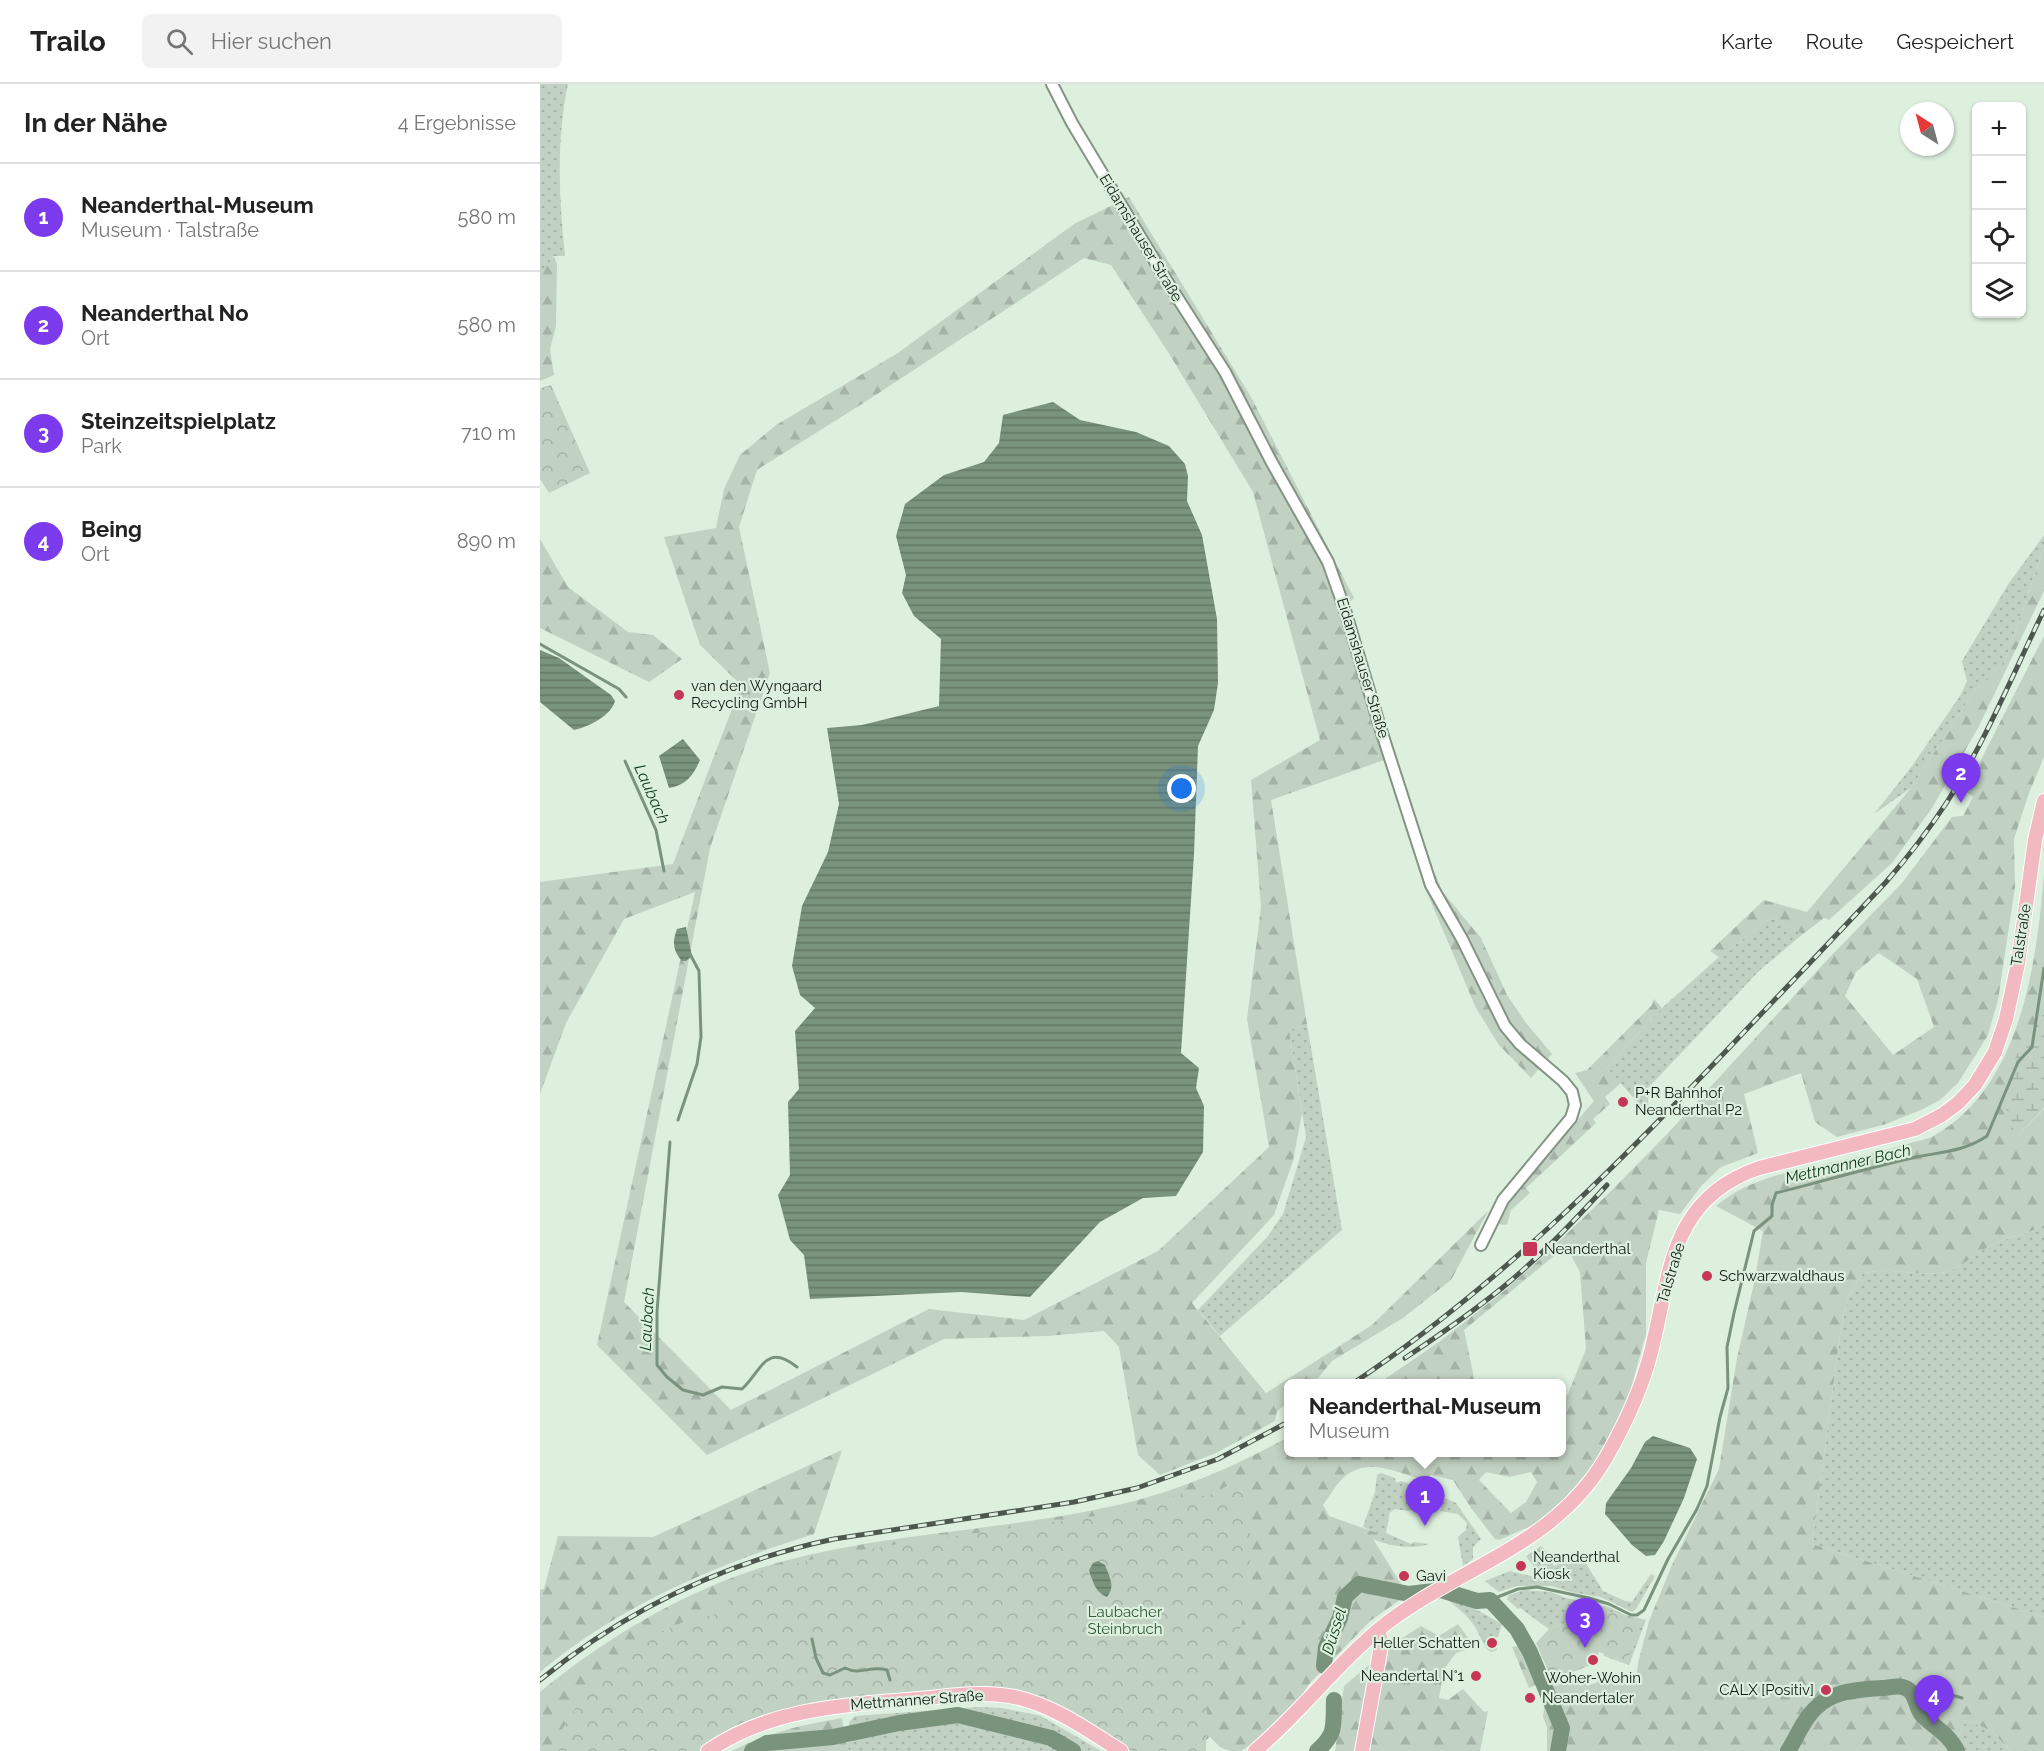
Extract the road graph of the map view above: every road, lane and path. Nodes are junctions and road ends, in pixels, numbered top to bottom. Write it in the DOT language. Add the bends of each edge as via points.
graph roads {
  1 [pos="1053,84"];
  2 [pos="2044,801"];
  3 [pos="1481,1245"];
  4 [pos="1378,1631"];
  5 [pos="708,1751"];
  6 [pos="1121,1751"];
  7 [pos="1255,1751"];
  8 [pos="1362,1751"];
  1 -- 3 [label="street, Eidamshauser Straße" via="1072,123 1225,372 1328,562 1431,885 1505,1026 1572,1092 1575,1105 1571,1118 1503,1200"];
  2 -- 4 [label="main road, Talstraße" via="2006,1019 1995,1052 1975,1085 1950,1109 1915,1129 1759,1168 1738,1175 1714,1191 1694,1214 1672,1258 1645,1372 1605,1460 1561,1512 1536,1532"];
  4 -- 7 [label="main road"];
  4 -- 8 [label="main road" via="1380,1652"];
  5 -- 6 [label="main road, Mettmanner Straße" via="747,1730 817,1709 992,1695 1037,1703"];
}
